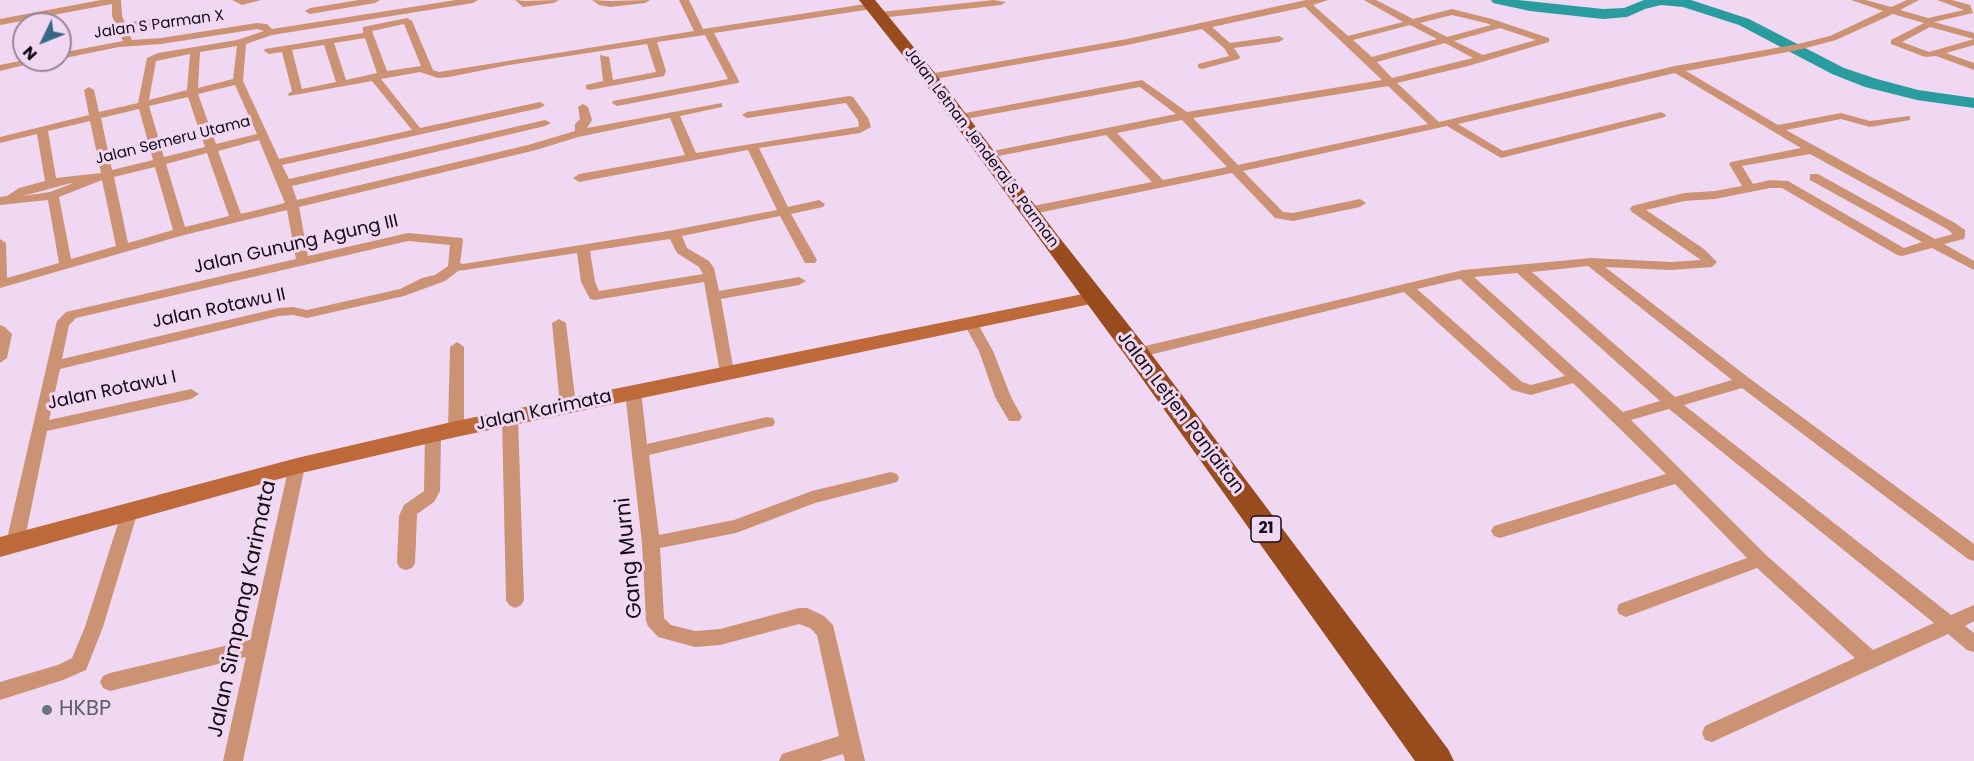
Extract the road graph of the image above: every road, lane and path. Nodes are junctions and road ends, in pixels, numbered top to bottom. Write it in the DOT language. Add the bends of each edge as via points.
graph roads {
  1 [pos="116,0"];
  2 [pos="237,0"];
  3 [pos="256,0"];
  4 [pos="309,0"];
  5 [pos="375,0"];
  6 [pos="401,0"];
  7 [pos="473,0"];
  8 [pos="554,0"];
  9 [pos="597,0"];
  10 [pos="645,0"];
  11 [pos="684,0"];
  12 [pos="1323,0"];
  13 [pos="1369,0"];
  14 [pos="1856,0"];
  15 [pos="1914,0"];
  16 [pos="1942,0"];
  17 [pos="520,1"];
  18 [pos="1001,2"];
  19 [pos="1306,3"];
  20 [pos="873,7"];
  21 [pos="310,11"];
  22 [pos="1890,11"];
  23 [pos="402,12"];
  24 [pos="165,20"];
  25 [pos="0,22"];
  26 [pos="1411,22"];
  27 [pos="1500,25"];
  28 [pos="310,26"];
  29 [pos="1205,26"];
  30 [pos="121,27"];
  31 [pos="704,31"];
  32 [pos="270,32"];
  33 [pos="368,35"];
  34 [pos="1974,36"];
  35 [pos="1279,39"];
  36 [pos="1346,39"];
  37 [pos="651,40"];
  38 [pos="1445,40"];
  39 [pos="328,41"];
  40 [pos="129,44"];
  41 [pos="239,44"];
  42 [pos="1969,44"];
  43 [pos="1228,46"];
  44 [pos="286,48"];
  45 [pos="195,50"];
  46 [pos="1974,50"];
  47 [pos="269,51"];
  48 [pos="72,54"];
  49 [pos="1939,54"];
  50 [pos="604,57"];
  51 [pos="1482,59"];
  52 [pos="1370,61"];
  53 [pos="1202,66"];
  54 [pos="1974,67"];
  55 [pos="1675,69"];
  56 [pos="429,72"];
  57 [pos="378,76"];
  58 [pos="929,76"];
  59 [pos="238,81"];
  60 [pos="1390,82"];
  61 [pos="342,84"];
  62 [pos="609,84"];
  63 [pos="590,87"];
  64 [pos="89,90"];
  65 [pos="192,93"];
  66 [pos="617,103"];
  67 [pos="142,105"];
  68 [pos="540,105"];
  69 [pos="718,105"];
  70 [pos="583,107"];
  71 [pos="674,114"];
  72 [pos="747,115"];
  73 [pos="1661,115"];
  74 [pos="1185,116"];
  75 [pos="94,117"];
  76 [pos="960,117"];
  77 [pos="1906,118"];
  78 [pos="545,123"];
  79 [pos="1443,124"];
  80 [pos="418,129"];
  81 [pos="1775,129"];
  82 [pos="42,130"];
  83 [pos="1109,131"];
  84 [pos="578,134"];
  85 [pos="263,136"];
  86 [pos="0,140"];
  87 [pos="752,146"];
  88 [pos="213,148"];
  89 [pos="428,150"];
  90 [pos="1811,150"];
  91 [pos="988,155"];
  92 [pos="692,157"];
  93 [pos="160,162"];
  94 [pos="276,164"];
  95 [pos="1238,169"];
  96 [pos="435,171"];
  97 [pos="108,174"];
  98 [pos="1814,177"];
  99 [pos="579,178"];
  100 [pos="285,184"];
  101 [pos="1161,185"];
  102 [pos="1749,188"];
  103 [pos="52,189"];
  104 [pos="5,200"];
  105 [pos="1360,203"];
  106 [pos="819,204"];
  107 [pos="292,205"];
  108 [pos="1028,211"];
  109 [pos="784,212"];
  110 [pos="236,218"];
  111 [pos="180,232"];
  112 [pos="674,234"];
  113 [pos="0,243"];
  114 [pos="1931,244"];
  115 [pos="583,248"];
  116 [pos="123,249"];
  117 [pos="810,260"];
  118 [pos="303,262"];
  119 [pos="1591,262"];
  120 [pos="66,266"];
  121 [pos="1974,266"];
  122 [pos="455,267"];
  123 [pos="1521,269"];
  124 [pos="1463,274"];
  125 [pos="708,277"];
  126 [pos="799,281"];
  127 [pos="0,284"];
  128 [pos="1407,288"];
  129 [pos="712,297"];
  130 [pos="1093,298"];
  131 [pos="970,322"];
  132 [pos="559,323"];
  133 [pos="0,330"];
  134 [pos="457,347"];
  135 [pos="1137,353"];
  136 [pos="0,358"];
  137 [pos="55,365"];
  138 [pos="727,372"];
  139 [pos="1575,378"];
  140 [pos="1744,382"];
  141 [pos="633,392"];
  142 [pos="191,394"];
  143 [pos="1673,404"];
  144 [pos="568,405"];
  145 [pos="510,417"];
  146 [pos="1014,417"];
  147 [pos="1620,418"];
  148 [pos="767,422"];
  149 [pos="41,427"];
  150 [pos="456,429"];
  151 [pos="433,434"];
  152 [pos="642,451"];
  153 [pos="297,466"];
  154 [pos="1677,477"];
  155 [pos="891,478"];
  156 [pos="130,511"];
  157 [pos="1500,531"];
  158 [pos="651,543"];
  159 [pos="8,545"];
  160 [pos="1974,554"];
  161 [pos="1760,560"];
  162 [pos="406,563"];
  163 [pos="514,600"];
  164 [pos="1626,609"];
  165 [pos="1974,613"];
  166 [pos="1949,626"];
  167 [pos="1974,644"];
  168 [pos="259,646"];
  169 [pos="1870,660"];
  170 [pos="110,682"];
  171 [pos="0,691"];
  172 [pos="1712,733"];
  173 [pos="853,752"];
  174 [pos="233,761"];
  175 [pos="789,761"];
  176 [pos="1436,761"];
  1 -- 25 [label="street"];
  1 -- 30 [label="street"];
  2 -- 3 [label="street"];
  4 -- 21 [label="street"];
  5 -- 21 [label="street"];
  6 -- 23 [label="street"];
  7 -- 23 [label="street, Jalan S Parman X"];
  8 -- 17 [label="street"];
  9 -- 10 [label="street" via="610,4"];
  11 -- 31 [label="street"];
  12 -- 19 [label="street"];
  13 -- 26 [label="street"];
  14 -- 22 [label="street"];
  15 -- 22 [label="street"];
  16 -- 22 [label="street" via="1970,11 1928,21"];
  18 -- 20 [label="street"];
  19 -- 29 [label="street"];
  19 -- 36 [label="street"];
  20 -- 31 [label="street"];
  20 -- 58 [label="highway, Jalan Letnan Jenderal S. Parman / 21"];
  21 -- 28 [label="street"];
  22 -- 55 [label="street" via="1833,38"];
  23 -- 28 [label="street, Jalan S Parman X"];
  24 -- 30 [label="street"];
  26 -- 27 [label="street" via="1452,12"];
  26 -- 36 [label="street"];
  26 -- 38 [label="street"];
  27 -- 38 [label="street"];
  27 -- 51 [label="street" via="1546,41"];
  28 -- 32 [label="street, Jalan S Parman X"];
  29 -- 43 [label="street"];
  29 -- 58 [label="street"];
  30 -- 40 [label="street"];
  31 -- 37 [label="street"];
  31 -- 66 [label="street" via="734,81"];
  32 -- 40 [label="street, Jalan S Parman X" via="261,25"];
  32 -- 41 [label="street"];
  33 -- 39 [label="street"];
  33 -- 56 [label="street" via="366,29 407,21"];
  33 -- 57 [label="street"];
  34 -- 49 [label="street" via="1929,24 1894,42 1923,54"];
  35 -- 43 [label="street"];
  36 -- 52 [label="street"];
  37 -- 56 [label="street" via="449,74"];
  37 -- 62 [label="street" via="662,73"];
  38 -- 51 [label="street"];
  38 -- 52 [label="street"];
  39 -- 44 [label="street"];
  39 -- 61 [label="street"];
  40 -- 48 [label="street, Jalan S Parman X"];
  41 -- 45 [label="street"];
  41 -- 59 [label="street" via="242,45"];
  42 -- 46 [label="street"];
  42 -- 49 [label="street"];
  43 -- 53 [label="street" via="1235,58"];
  44 -- 47 [label="street"];
  44 -- 61 [label="street" via="295,93"];
  45 -- 65 [label="street"];
  45 -- 67 [label="street" via="151,59"];
  49 -- 54 [label="street"];
  50 -- 62 [label="street"];
  51 -- 60 [label="street"];
  52 -- 60 [label="street"];
  55 -- 79 [label="street"];
  55 -- 81 [label="street"];
  56 -- 57 [label="street" via="416,69"];
  57 -- 61 [label="street"];
  57 -- 80 [label="street"];
  58 -- 76 [label="highway, Jalan Letnan Jenderal S. Parman / 21"];
  59 -- 65 [label="street"];
  59 -- 85 [label="street"];
  60 -- 74 [label="street"];
  60 -- 79 [label="street"];
  62 -- 63 [label="street"];
  64 -- 75 [label="street"];
  65 -- 67 [label="street"];
  65 -- 88 [label="street"];
  67 -- 75 [label="street"];
  67 -- 93 [label="street"];
  68 -- 80 [label="street"];
  69 -- 71 [label="street"];
  70 -- 84 [label="street" via="586,120"];
  71 -- 84 [label="street"];
  71 -- 92 [label="street"];
  72 -- 87 [label="street" via="849,99 864,120 865,127 860,130"];
  73 -- 79 [label="street" via="1501,155"];
  74 -- 76 [label="street" via="1146,85 1136,83"];
  74 -- 83 [label="street"];
  74 -- 95 [label="street"];
  75 -- 82 [label="street"];
  75 -- 97 [label="street"];
  76 -- 91 [label="highway, Jalan Letnan Jenderal S. Parman / 21"];
  77 -- 81 [label="street" via="1870,124 1841,116"];
  78 -- 89 [label="street"];
  79 -- 95 [label="street"];
  80 -- 89 [label="street"];
  80 -- 94 [label="street"];
  81 -- 90 [label="street"];
  82 -- 86 [label="street"];
  82 -- 103 [label="street"];
  83 -- 91 [label="street"];
  83 -- 101 [label="street"];
  84 -- 96 [label="street"];
  85 -- 88 [label="street, Jalan Semeru Utama"];
  85 -- 94 [label="street"];
  87 -- 92 [label="street"];
  87 -- 109 [label="street"];
  88 -- 93 [label="street, Jalan Semeru Utama"];
  88 -- 110 [label="street"];
  89 -- 96 [label="street"];
  89 -- 100 [label="street"];
  90 -- 102 [label="street" via="1735,164"];
  90 -- 114 [label="street" via="1960,232 1959,236"];
  91 -- 108 [label="highway, Jalan Letnan Jenderal S. Parman / 21"];
  92 -- 99 [label="street"];
  93 -- 97 [label="street, Jalan Semeru Utama"];
  93 -- 111 [label="street"];
  94 -- 100 [label="street"];
  95 -- 101 [label="street"];
  95 -- 105 [label="street" via="1284,216"];
  96 -- 107 [label="street"];
  97 -- 103 [label="street, Jalan Semeru Utama"];
  97 -- 116 [label="street"];
  98 -- 114 [label="street"];
  100 -- 107 [label="street"];
  101 -- 108 [label="street"];
  102 -- 114 [label="street" via="1784,184 1902,252"];
  102 -- 119 [label="street" via="1684,197 1636,209 1699,252 1710,262 1707,264"];
  103 -- 104 [label="street, Jalan Semeru Utama" via="23,191"];
  103 -- 120 [label="street"];
  106 -- 109 [label="street"];
  107 -- 110 [label="street"];
  107 -- 118 [label="street"];
  108 -- 130 [label="highway, Jalan Letnan Jenderal S. Parman / 21"];
  109 -- 112 [label="street"];
  109 -- 117 [label="street"];
  110 -- 111 [label="street"];
  111 -- 116 [label="street"];
  112 -- 115 [label="street"];
  112 -- 125 [label="street" via="682,250 704,264"];
  113 -- 127 [label="street"];
  114 -- 121 [label="street"];
  115 -- 122 [label="street"];
  115 -- 125 [label="street" via="588,282 595,296"];
  116 -- 120 [label="street"];
  118 -- 122 [label="street, Jalan Gunung Agung III" via="414,237 457,241"];
  118 -- 137 [label="street, Jalan Gunung Agung III" via="78,313 62,324"];
  119 -- 123 [label="street"];
  119 -- 140 [label="street"];
  120 -- 127 [label="street"];
  122 -- 137 [label="street, Jalan Rotawu II" via="440,278 404,292 307,314 279,312"];
  123 -- 124 [label="street"];
  123 -- 143 [label="street"];
  124 -- 128 [label="street"];
  124 -- 139 [label="street"];
  125 -- 129 [label="street"];
  126 -- 129 [label="street"];
  128 -- 135 [label="street"];
  128 -- 139 [label="street" via="1517,386 1531,390"];
  129 -- 138 [label="street"];
  130 -- 131 [label="main road, Jalan Karimata"];
  130 -- 135 [label="highway, Jalan Letjen Panjaitan / 21"];
  131 -- 138 [label="main road, Jalan Karimata"];
  131 -- 146 [label="street"];
  132 -- 144 [label="street"];
  133 -- 136 [label="street" via="5,334"];
  134 -- 150 [label="street"];
  135 -- 176 [label="highway, Jalan Letjen Panjaitan / 21"];
  137 -- 149 [label="street"];
  138 -- 141 [label="main road, Jalan Karimata"];
  139 -- 147 [label="street"];
  140 -- 143 [label="street"];
  140 -- 160 [label="street"];
  141 -- 144 [label="main road, Jalan Karimata"];
  141 -- 152 [label="street, Gang Murni"];
  142 -- 149 [label="street, Jalan Rotawu I"];
  143 -- 147 [label="street"];
  143 -- 166 [label="street"];
  144 -- 145 [label="main road, Jalan Karimata"];
  145 -- 150 [label="main road, Jalan Karimata"];
  145 -- 163 [label="street"];
  147 -- 154 [label="street"];
  148 -- 152 [label="street"];
  149 -- 159 [label="street"];
  150 -- 151 [label="main road, Jalan Karimata"];
  151 -- 153 [label="main road, Jalan Karimata"];
  151 -- 162 [label="street" via="432,491 410,510"];
  152 -- 158 [label="street, Gang Murni"];
  153 -- 156 [label="main road, Jalan Karimata"];
  153 -- 168 [label="street, Jalan Simpang Karimata"];
  154 -- 157 [label="street"];
  154 -- 161 [label="street"];
  155 -- 158 [label="street" via="812,497 736,526"];
  156 -- 159 [label="main road, Jalan Karimata"];
  156 -- 171 [label="street" via="79,664"];
  158 -- 173 [label="street, Gang Murni" via="655,621 666,631 695,639 720,637 799,616 807,616 826,631"];
  161 -- 164 [label="street"];
  161 -- 169 [label="street"];
  165 -- 166 [label="street"];
  166 -- 167 [label="street"];
  166 -- 169 [label="street"];
  168 -- 170 [label="street"];
  168 -- 174 [label="street, Jalan Simpang Karimata"];
  169 -- 172 [label="street"];
  173 -- 175 [label="street"];
}
